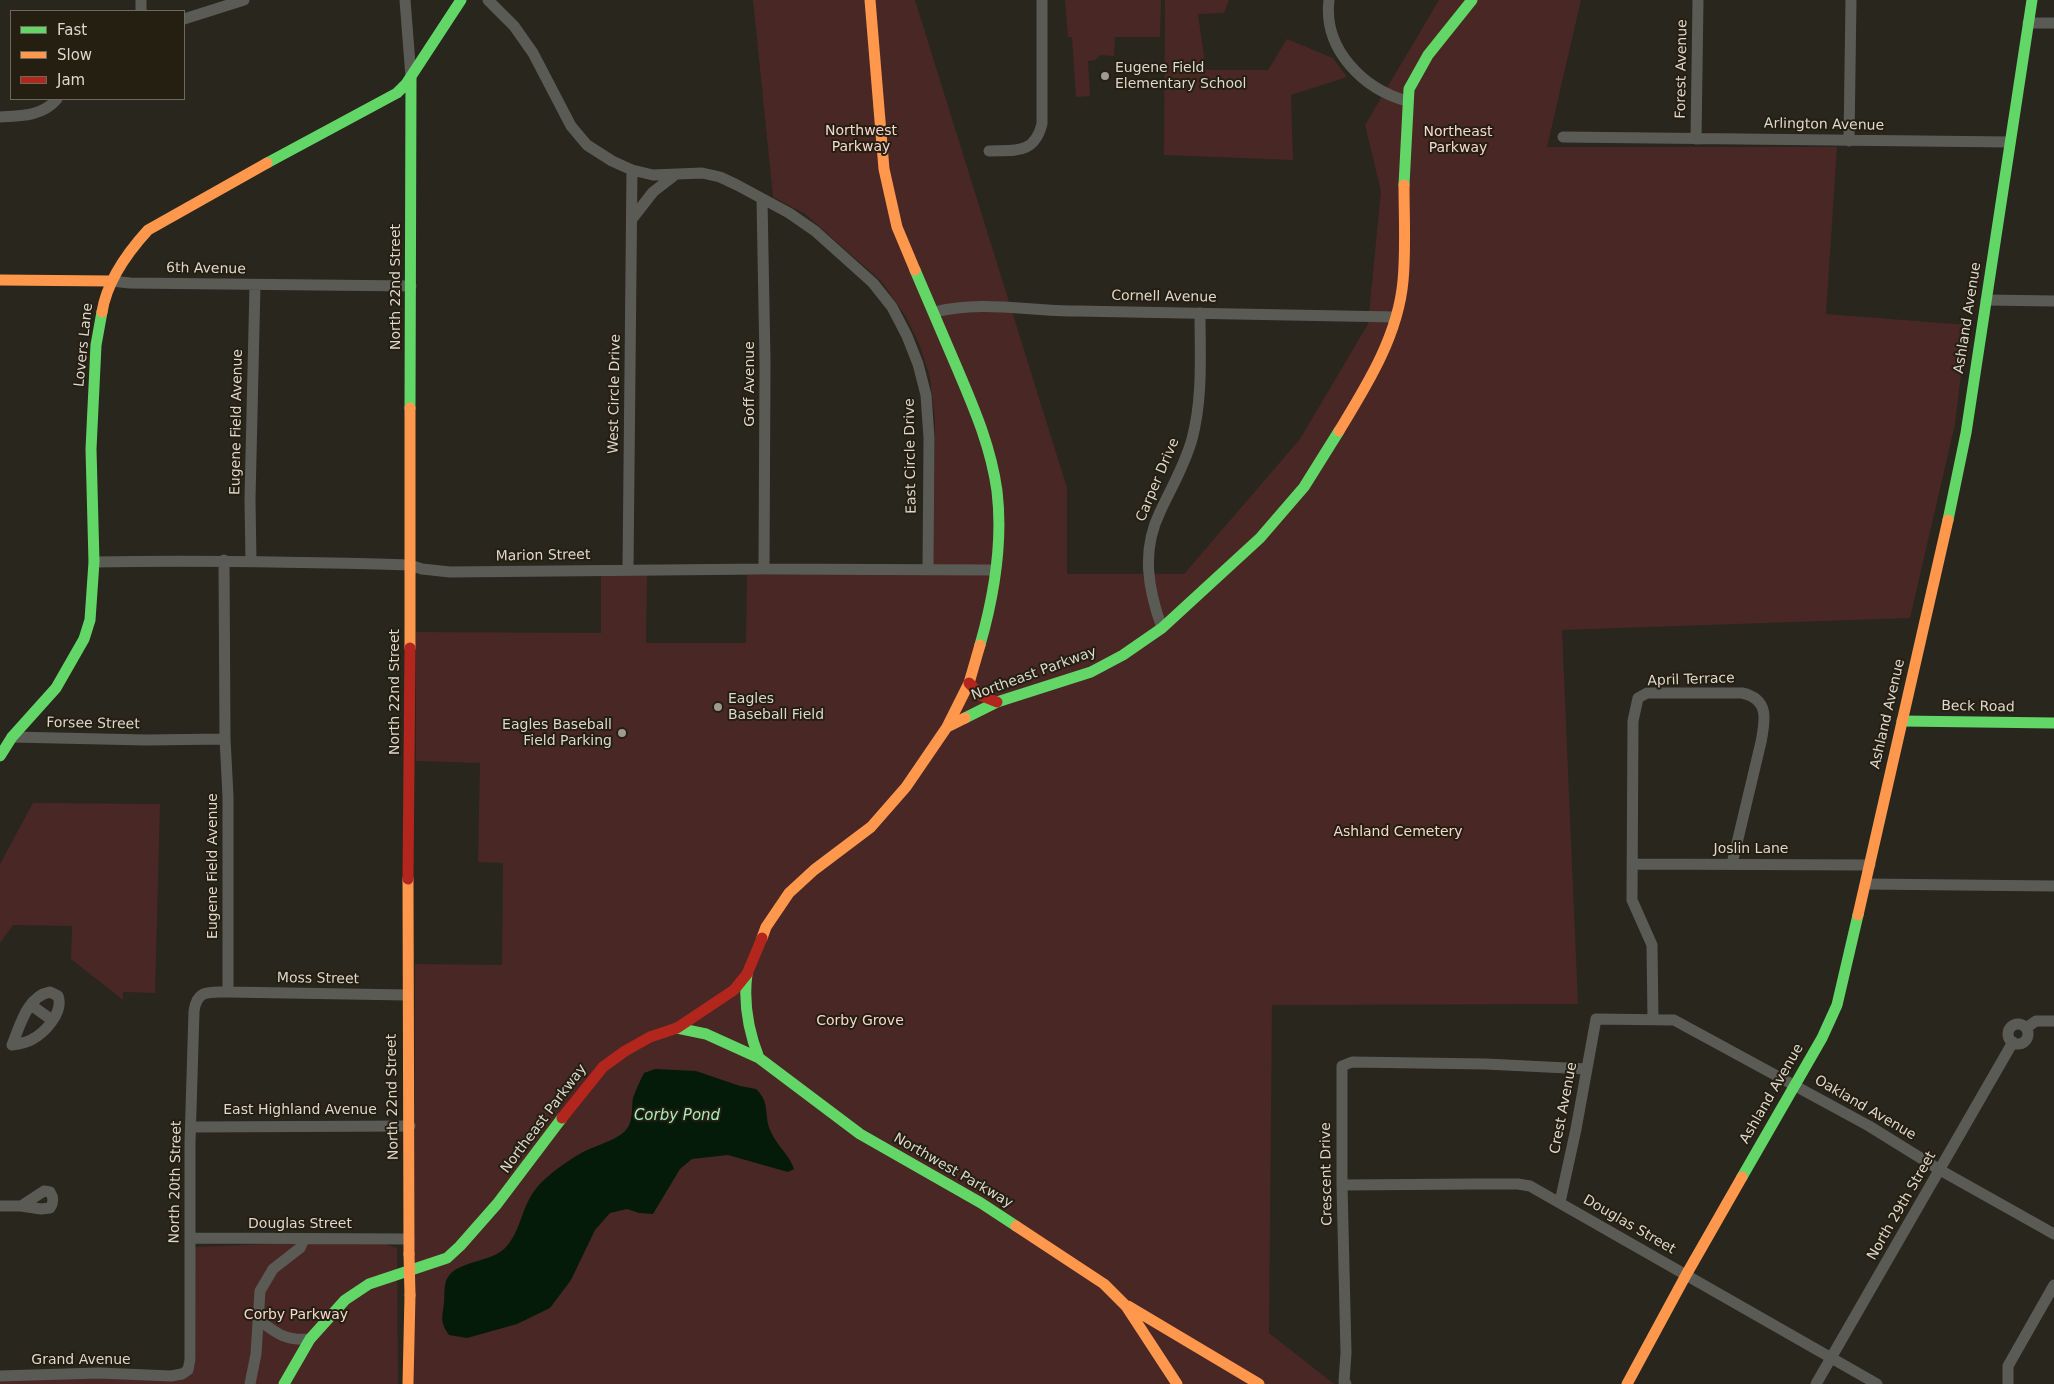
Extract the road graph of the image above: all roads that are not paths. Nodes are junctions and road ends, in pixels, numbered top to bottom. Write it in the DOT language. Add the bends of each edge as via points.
graph roads {
  1 [pos="244,0"];
  2 [pos="405,0"];
  3 [pos="462,0"];
  4 [pos="488,0"];
  5 [pos="870,0"];
  6 [pos="1042,0"];
  7 [pos="1329,0"];
  8 [pos="1472,0"];
  9 [pos="1698,0"];
  10 [pos="1851,0"];
  11 [pos="2032,0"];
  12 [pos="185,19"];
  13 [pos="2028,23"];
  14 [pos="2054,23"];
  15 [pos="411,77"];
  16 [pos="56,100"];
  17 [pos="1407,101"];
  18 [pos="0,116"];
  19 [pos="1563,137"];
  20 [pos="1696,139"];
  21 [pos="1849,141"];
  22 [pos="2010,142"];
  23 [pos="989,151"];
  24 [pos="632,170"];
  25 [pos="675,175"];
  26 [pos="762,199"];
  27 [pos="632,219"];
  28 [pos="0,280"];
  29 [pos="111,281"];
  30 [pos="255,285"];
  31 [pos="411,286"];
  32 [pos="1986,300"];
  33 [pos="2054,301"];
  34 [pos="934,312"];
  35 [pos="1200,313"];
  36 [pos="1396,317"];
  37 [pos="224,560"];
  38 [pos="251,561"];
  39 [pos="94,562"];
  40 [pos="410,566"];
  41 [pos="628,569"];
  42 [pos="764,569"];
  43 [pos="928,570"];
  44 [pos="994,570"];
  45 [pos="1162,628"];
  46 [pos="969,683"];
  47 [pos="997,702"];
  48 [pos="1902,721"];
  49 [pos="2054,723"];
  50 [pos="948,727"];
  51 [pos="12,737"];
  52 [pos="225,739"];
  53 [pos="0,756"];
  54 [pos="1632,864"];
  55 [pos="1732,864"];
  56 [pos="1870,865"];
  57 [pos="1866,884"];
  58 [pos="2054,886"];
  59 [pos="747,974"];
  60 [pos="228,992"];
  61 [pos="407,995"];
  62 [pos="31,1005"];
  63 [pos="1596,1019"];
  64 [pos="52,1020"];
  65 [pos="1653,1020"];
  66 [pos="2054,1021"];
  67 [pos="677,1028"];
  68 [pos="6,1046"];
  69 [pos="758,1058"];
  70 [pos="1587,1069"];
  71 [pos="1796,1085"];
  72 [pos="410,1126"];
  73 [pos="191,1127"];
  74 [pos="1940,1170"];
  75 [pos="1342,1185"];
  76 [pos="1560,1202"];
  77 [pos="0,1206"];
  78 [pos="21,1206"];
  79 [pos="2054,1234"];
  80 [pos="190,1238"];
  81 [pos="304,1239"];
  82 [pos="409,1239"];
  83 [pos="1686,1275"];
  84 [pos="2054,1285"];
  85 [pos="1126,1306"];
  86 [pos="259,1320"];
  87 [pos="310,1338"];
  88 [pos="1832,1358"];
  89 [pos="0,1376"];
  90 [pos="162,1376"];
  91 [pos="250,1384"];
  92 [pos="284,1384"];
  93 [pos="408,1384"];
  94 [pos="1177,1384"];
  95 [pos="1259,1384"];
  96 [pos="1346,1384"];
  97 [pos="1627,1384"];
  98 [pos="1816,1384"];
  99 [pos="1877,1384"];
  100 [pos="2008,1384"];
  1 -- 12 [label="street"];
  2 -- 15 [label="street, North 22nd Street"];
  3 -- 15 [label="street, Lovers Lane"];
  4 -- 24 [label="street, East Circle Drive" via="514,26 555,92 571,126 587,145"];
  5 -- 34 [label="street" via="880,144 886,182 900,238"];
  6 -- 23 [label="street" via="1042,124 1039,137 1027,148"];
  7 -- 17 [label="street" via="1328,19 1332,32 1342,55 1354,71 1377,89"];
  8 -- 17 [label="street, Northeast Parkway" via="1428,55"];
  9 -- 20 [label="street, Forest Avenue"];
  10 -- 21 [label="street"];
  11 -- 13 [label="street, Ashland Avenue"];
  13 -- 14 [label="street"];
  13 -- 22 [label="street, Ashland Avenue"];
  15 -- 29 [label="street, Lovers Lane" via="396,93 148,230"];
  15 -- 31 [label="street, North 22nd Street"];
  16 -- 18 [label="street" via="29,115"];
  17 -- 36 [label="street, Northeast Parkway" via="1404,266"];
  19 -- 20 [label="street, Arlington Avenue"];
  20 -- 21 [label="street, Arlington Avenue"];
  21 -- 22 [label="street, Arlington Avenue"];
  22 -- 32 [label="street, Ashland Avenue"];
  24 -- 25 [label="street, East Circle Drive" via="653,175"];
  24 -- 27 [label="street, West Circle Drive"];
  25 -- 26 [label="street, East Circle Drive" via="702,173 720,177"];
  25 -- 27 [label="street" via="653,192"];
  26 -- 42 [label="street, Goff Avenue"];
  26 -- 43 [label="street, East Circle Drive" via="815,231 862,272 892,307 906,336 926,395"];
  27 -- 41 [label="street, West Circle Drive"];
  28 -- 29 [label="street, 6th Avenue"];
  29 -- 30 [label="street, 6th Avenue"];
  29 -- 39 [label="street, Lovers Lane" via="104,298 96,345 90,449"];
  30 -- 31 [label="street, 6th Avenue"];
  30 -- 38 [label="street, Eugene Field Avenue"];
  31 -- 40 [label="street, North 22nd Street"];
  32 -- 33 [label="street"];
  32 -- 48 [label="street, Ashland Avenue" via="1964,442"];
  34 -- 35 [label="street, Cornell Avenue" via="984,305 1072,311"];
  34 -- 44 [label="street" via="989,447 998,505"];
  35 -- 36 [label="street, Cornell Avenue"];
  35 -- 45 [label="street, Carper Drive" via="1199,393 1192,438 1180,473 1158,514 1149,550 1151,595"];
  36 -- 45 [label="street, Northeast Parkway" via="1375,371 1304,487 1260,538"];
  37 -- 38 [label="street, Marion Street"];
  37 -- 39 [label="street, Marion Street"];
  37 -- 52 [label="street, Eugene Field Avenue"];
  38 -- 40 [label="street, Marion Street"];
  39 -- 51 [label="street, Lovers Lane" via="90,620 84,639 56,688"];
  40 -- 41 [label="street, Marion Street" via="450,572"];
  40 -- 61 [label="street, North 22nd Street"];
  41 -- 42 [label="street, Marion Street"];
  42 -- 43 [label="street, Marion Street"];
  43 -- 44 [label="street, Marion Street"];
  44 -- 46 [label="street" via="982,636"];
  45 -- 47 [label="street, Northeast Parkway" via="1091,672"];
  46 -- 47 [label="street" via="982,696"];
  46 -- 50 [label="street"];
  47 -- 50 [label="street, Northeast Parkway"];
  48 -- 49 [label="street, Beck Road"];
  48 -- 56 [label="street, Ashland Avenue"];
  50 -- 59 [label="street, Northeast Parkway" via="906,787 871,827 789,892 766,927"];
  51 -- 52 [label="street, Forsee Street"];
  51 -- 53 [label="street, Lovers Lane"];
  52 -- 60 [label="street, Eugene Field Avenue"];
  54 -- 55 [label="street, Joslin Lane"];
  54 -- 55 [label="street, April Terrace" via="1633,721 1638,698 1647,693 1736,693 1751,695 1759,702 1765,722"];
  54 -- 65 [label="street" via="1632,900 1652,944"];
  55 -- 56 [label="street, Joslin Lane"];
  56 -- 57 [label="street, Ashland Avenue"];
  57 -- 58 [label="street"];
  57 -- 71 [label="street, Ashland Avenue" via="1837,1005"];
  59 -- 67 [label="street, Northeast Parkway" via="734,990"];
  59 -- 69 [label="street" via="745,1015"];
  60 -- 61 [label="street, Moss Street"];
  60 -- 73 [label="street, North 20th Street" via="203,994 195,1003"];
  61 -- 72 [label="street, North 22nd Street"];
  62 -- 64 [label="street"];
  62 -- 64 [label="street" via="44,993 53,992 60,1001 57,1015"];
  62 -- 68 [label="street"];
  63 -- 65 [label="street, Oakland Avenue"];
  63 -- 70 [label="street, Crest Avenue"];
  64 -- 68 [label="street" via="31,1040"];
  65 -- 71 [label="street, Oakland Avenue" via="1674,1020"];
  66 -- 74 [label="street, North 29th Street" via="2036,1021 2026,1028 2028,1035 2024,1042 2013,1042"];
  67 -- 69 [label="street, Northwest Parkway" via="706,1034"];
  67 -- 87 [label="street, Northeast Parkway" via="650,1037 603,1067 481,1224 447,1258 370,1284 345,1300"];
  69 -- 85 [label="street, Northwest Parkway" via="860,1134 981,1203 1104,1284"];
  70 -- 75 [label="street, Crescent Drive" via="1352,1062 1342,1066"];
  70 -- 76 [label="street, Crest Avenue"];
  71 -- 74 [label="street, Oakland Avenue"];
  71 -- 83 [label="street, Ashland Avenue"];
  72 -- 73 [label="street, East Highland Avenue"];
  72 -- 82 [label="street, North 22nd Street"];
  73 -- 80 [label="street, North 20th Street"];
  74 -- 79 [label="street, Oakland Avenue"];
  74 -- 88 [label="street, North 29th Street"];
  75 -- 76 [label="street, Douglas Street" via="1518,1184 1530,1186"];
  75 -- 96 [label="street, Crescent Drive"];
  76 -- 83 [label="street, Douglas Street"];
  77 -- 78 [label="street"];
  80 -- 81 [label="street, Douglas Street"];
  80 -- 90 [label="street, North 20th Street" via="190,1365 182,1374"];
  81 -- 82 [label="street, Douglas Street"];
  81 -- 86 [label="street" via="300,1248 273,1269 266,1280 260,1292"];
  82 -- 93 [label="street, North 22nd Street, bridge"];
  83 -- 88 [label="street, Douglas Street"];
  83 -- 97 [label="street, Ashland Avenue"];
  84 -- 100 [label="street" via="2008,1366"];
  85 -- 94 [label="street, Northwest Parkway"];
  85 -- 95 [label="street"];
  86 -- 87 [label="street" via="285,1338"];
  86 -- 91 [label="street"];
  87 -- 92 [label="street"];
  88 -- 98 [label="street, North 29th Street"];
  88 -- 99 [label="street, Douglas Street"];
  89 -- 90 [label="street, Grand Avenue" via="99,1373"];
}
